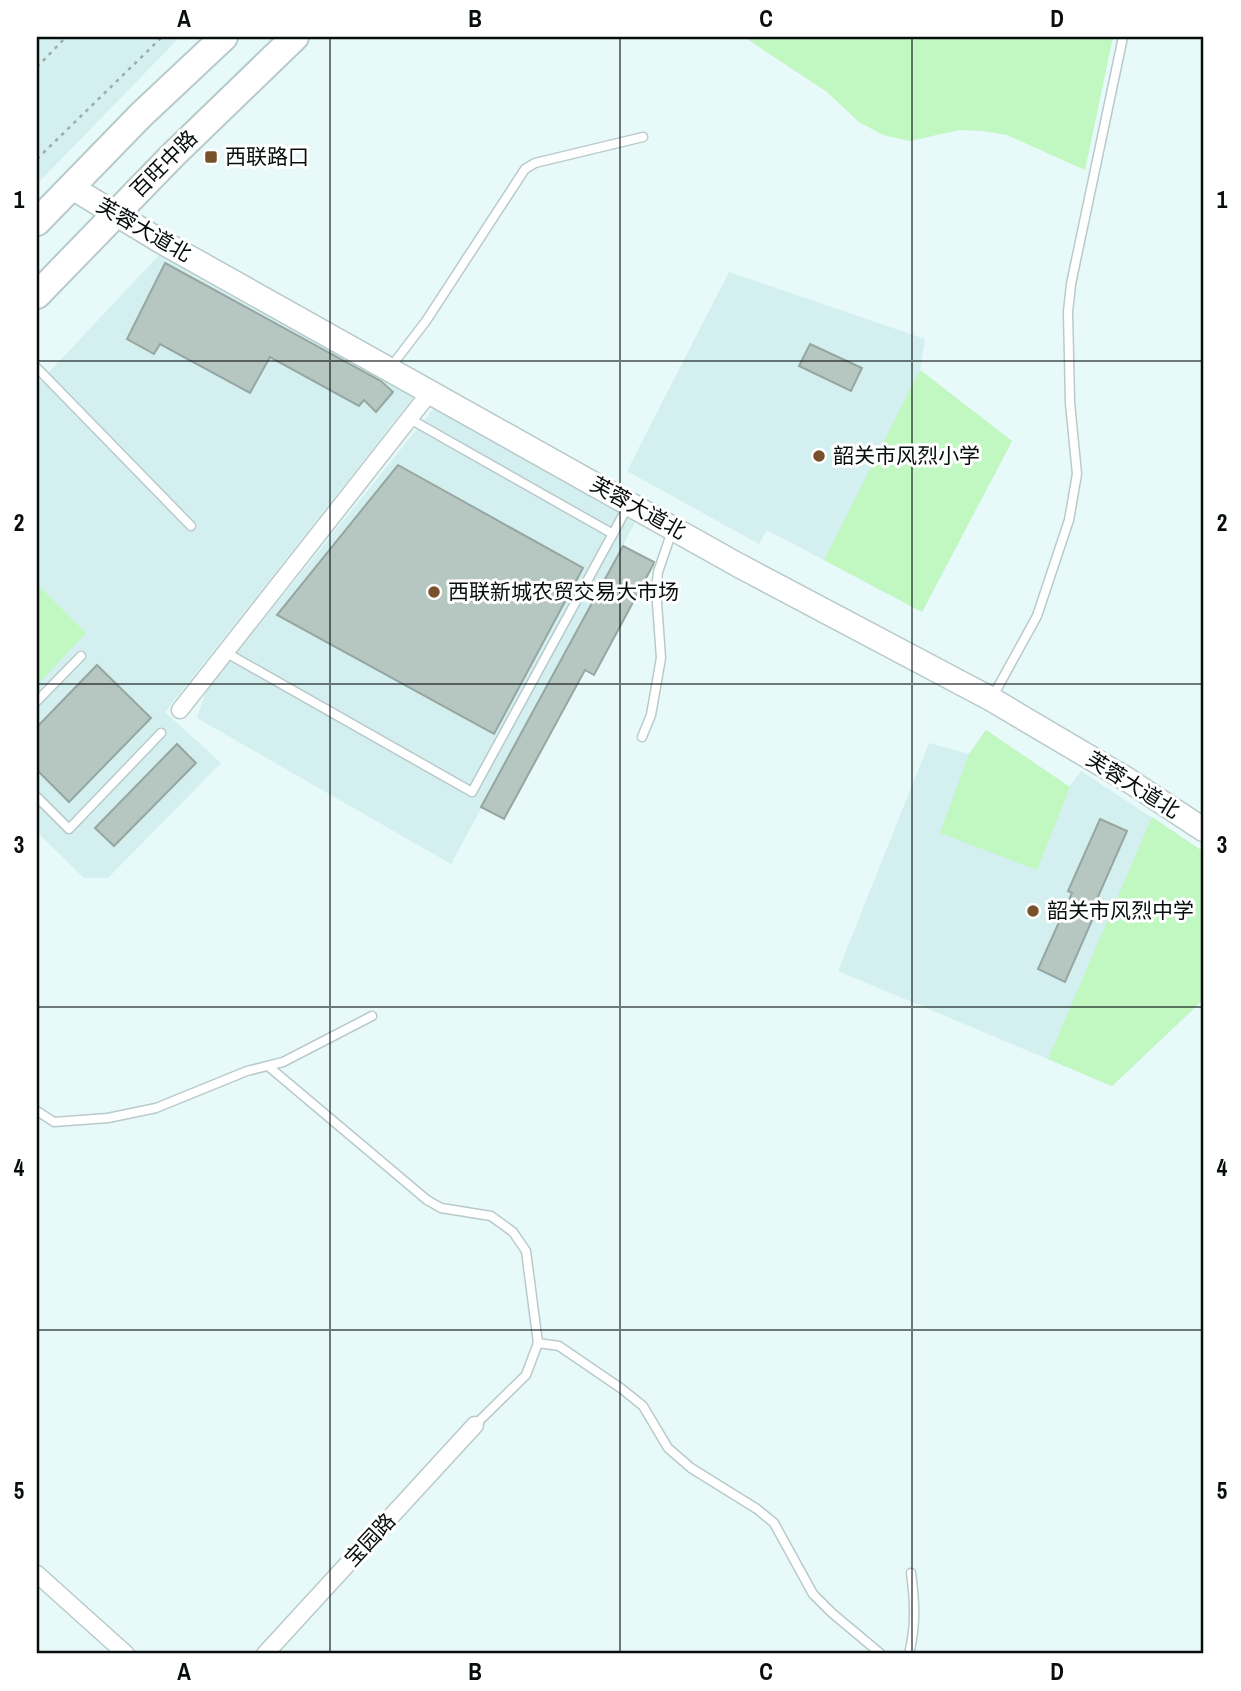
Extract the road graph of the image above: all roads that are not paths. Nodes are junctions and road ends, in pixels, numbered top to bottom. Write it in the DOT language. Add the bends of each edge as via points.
graph roads {
  1 [pos="224,37"];
  2 [pos="295,37"];
  3 [pos="1123,37"];
  4 [pos="643,137"];
  5 [pos="71,187"];
  6 [pos="115,213"];
  7 [pos="37,222"];
  8 [pos="37,295"];
  9 [pos="37,368"];
  10 [pos="390,368"];
  11 [pos="431,391"];
  12 [pos="410,419"];
  13 [pos="629,503"];
  14 [pos="191,526"];
  15 [pos="673,528"];
  16 [pos="613,534"];
  17 [pos="225,652"];
  18 [pos="81,656"];
  19 [pos="991,699"];
  20 [pos="37,701"];
  21 [pos="180,710"];
  22 [pos="161,733"];
  23 [pos="642,737"];
  24 [pos="37,797"];
  25 [pos="1204,830"];
  26 [pos="372,1016"];
  27 [pos="268,1066"];
  28 [pos="37,1111"];
  29 [pos="538,1343"];
  30 [pos="475,1425"];
  31 [pos="911,1573"];
  32 [pos="37,1574"];
  33 [pos="126,1654"];
  34 [pos="265,1654"];
  35 [pos="881,1654"];
  36 [pos="909,1654"];
  1 -- 5 [label="main road"];
  2 -- 6 [label="main road, 百旺中路"];
  3 -- 19 [label="lane" via="1071,284 1070,403 1077,474 1069,520 1038,616"];
  4 -- 10 [label="lane" via="525,169"];
  5 -- 6 [label="main road, 芙蓉大道北"];
  5 -- 7 [label="main road"];
  6 -- 8 [label="main road, 百旺中路"];
  6 -- 10 [label="main road, 芙蓉大道北"];
  9 -- 14 [label="lane"];
  10 -- 11 [label="main road, 芙蓉大道北"];
  11 -- 12 [label="street"];
  11 -- 13 [label="main road, 芙蓉大道北"];
  12 -- 16 [label="lane"];
  12 -- 17 [label="street"];
  13 -- 15 [label="main road, 芙蓉大道北"];
  13 -- 16 [label="lane"];
  15 -- 19 [label="main road, 芙蓉大道北"];
  15 -- 23 [label="lane" via="656,589 661,658 651,715"];
  16 -- 17 [label="lane" via="471,792"];
  17 -- 21 [label="street"];
  18 -- 20 [label="lane"];
  19 -- 25 [label="main road, 芙蓉大道北"];
  22 -- 24 [label="lane" via="69,829"];
  26 -- 27 [label="lane"];
  27 -- 28 [label="lane" via="156,1108 108,1118 54,1122"];
  27 -- 29 [label="lane" via="426,1200 441,1208 491,1216 513,1232 526,1251"];
  29 -- 30 [label="lane" via="526,1375"];
  29 -- 35 [label="lane" via="559,1346 622,1389 643,1406 668,1448 774,1523 813,1594"];
  30 -- 34 [label="street, 宝园路"];
  31 -- 36 [label="lane" via="916,1610"];
  32 -- 33 [label="street"];
}
